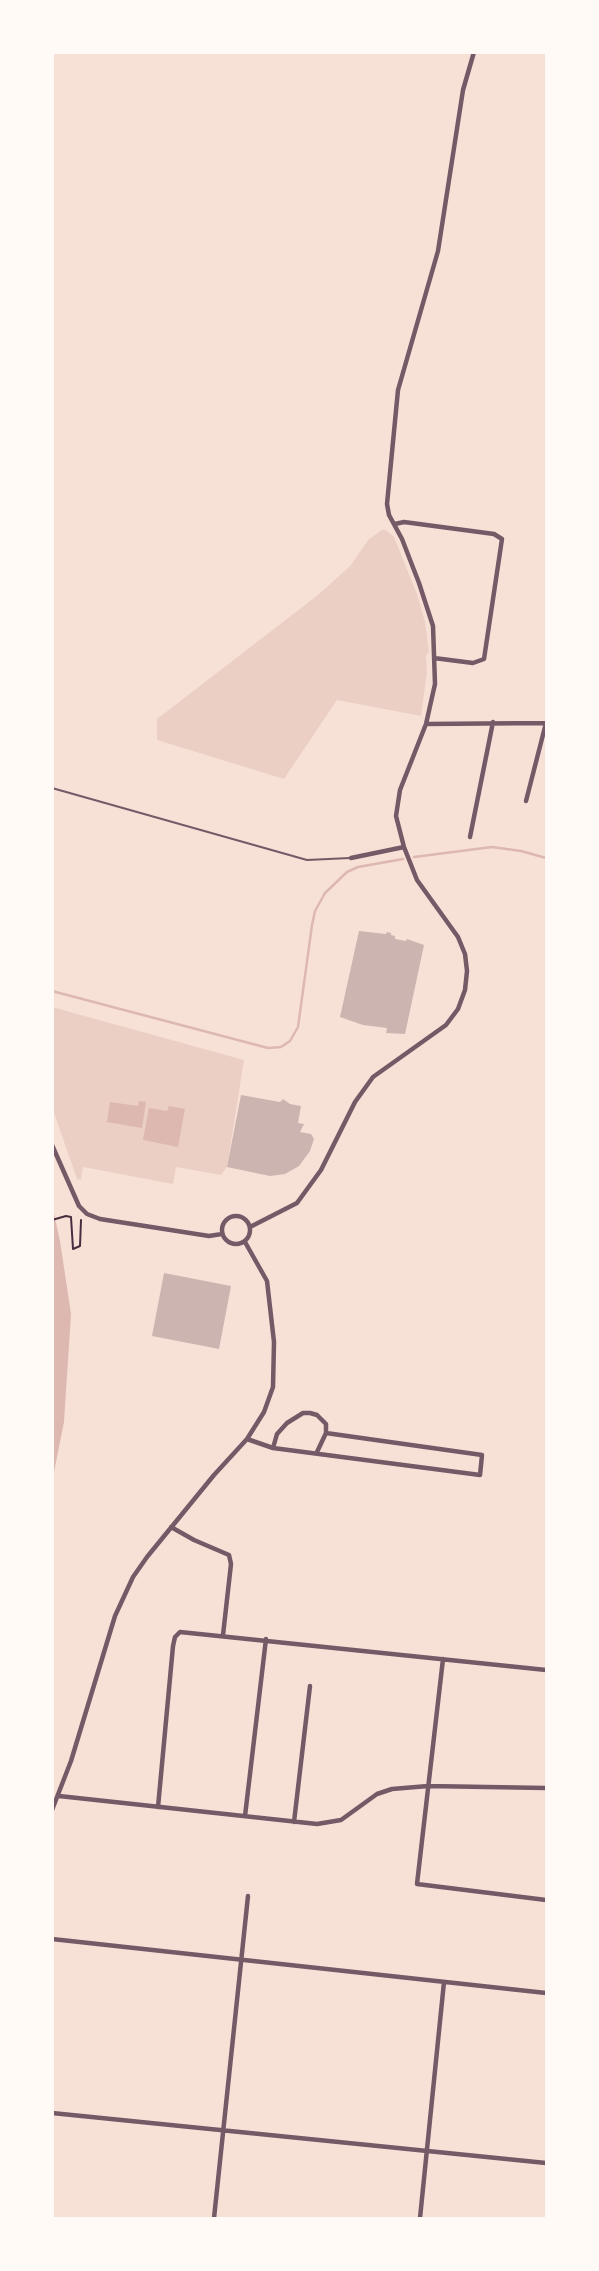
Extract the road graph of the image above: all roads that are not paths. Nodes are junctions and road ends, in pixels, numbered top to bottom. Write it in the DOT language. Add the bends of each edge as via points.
graph roads {
  1 [pos="474,52"];
  2 [pos="395,524"];
  3 [pos="434,658"];
  4 [pos="493,722"];
  5 [pos="546,723"];
  6 [pos="426,724"];
  7 [pos="52,788"];
  8 [pos="526,801"];
  9 [pos="470,837"];
  10 [pos="404,847"];
  11 [pos="351,858"];
  12 [pos="52,1145"];
  13 [pos="250,1227"];
  14 [pos="222,1234"];
  15 [pos="245,1242"];
  16 [pos="326,1433"];
  17 [pos="247,1439"];
  18 [pos="272,1448"];
  19 [pos="317,1452"];
  20 [pos="171,1527"];
  21 [pos="223,1635"];
  22 [pos="266,1639"];
  23 [pos="443,1659"];
  24 [pos="547,1670"];
  25 [pos="310,1686"];
  26 [pos="428,1786"];
  27 [pos="547,1788"];
  28 [pos="59,1797"];
  29 [pos="158,1807"];
  30 [pos="52,1810"];
  31 [pos="245,1816"];
  32 [pos="293,1822"];
  33 [pos="248,1896"];
  34 [pos="547,1900"];
  35 [pos="52,1938"];
  36 [pos="241,1959"];
  37 [pos="444,1982"];
  38 [pos="547,1993"];
  39 [pos="52,2113"];
  40 [pos="223,2131"];
  41 [pos="427,2151"];
  42 [pos="547,2163"];
  43 [pos="214,2218"];
  44 [pos="420,2218"];
  1 -- 2 [label="street" via="463,90 438,251 398,390 387,504"];
  2 -- 3 [label="street" via="433,626"];
  2 -- 3 [label="street" via="494,534 502,539 484,659 473,663"];
  3 -- 6 [label="street" via="435,684"];
  4 -- 5 [label="street"];
  4 -- 6 [label="street"];
  4 -- 9 [label="street"];
  5 -- 8 [label="street"];
  6 -- 10 [label="street" via="398,803 396,816"];
  7 -- 11 [label="lane" via="307,860"];
  10 -- 11 [label="street"];
  10 -- 13 [label="street" via="417,880 458,937 464,954 465,990 458,1009 431,1038 373,1077 355,1102 321,1170 297,1203"];
  12 -- 14 [label="street" via="79,1206 87,1214 209,1236"];
  13 -- 14 [label="street" via="244,1218 233,1216 224,1223"];
  13 -- 15 [label="street"];
  14 -- 15 [label="street" via="234,1244"];
  15 -- 17 [label="street" via="267,1281 274,1342 273,1387"];
  16 -- 18 [label="street" via="326,1424 317,1415 303,1413 277,1434"];
  16 -- 19 [label="street"];
  16 -- 19 [label="street" via="482,1455 480,1475"];
  17 -- 18 [label="street"];
  17 -- 20 [label="street"];
  18 -- 19 [label="street"];
  20 -- 21 [label="street" via="229,1555"];
  20 -- 28 [label="street" via="133,1577 115,1616"];
  21 -- 22 [label="street"];
  21 -- 29 [label="street" via="177,1633"];
  22 -- 23 [label="street"];
  22 -- 31 [label="street"];
  23 -- 24 [label="street"];
  23 -- 26 [label="street"];
  25 -- 32 [label="street"];
  26 -- 27 [label="street"];
  26 -- 32 [label="street" via="385,1790 334,1822"];
  26 -- 34 [label="street" via="417,1884"];
  28 -- 29 [label="street"];
  28 -- 30 [label="street"];
  29 -- 31 [label="street"];
  31 -- 32 [label="street"];
  33 -- 36 [label="street"];
  35 -- 36 [label="street"];
  36 -- 37 [label="street"];
  36 -- 40 [label="street"];
  37 -- 38 [label="street"];
  37 -- 41 [label="street"];
  39 -- 40 [label="street"];
  40 -- 41 [label="street"];
  40 -- 43 [label="street"];
  41 -- 42 [label="street"];
  41 -- 44 [label="street"];
}
